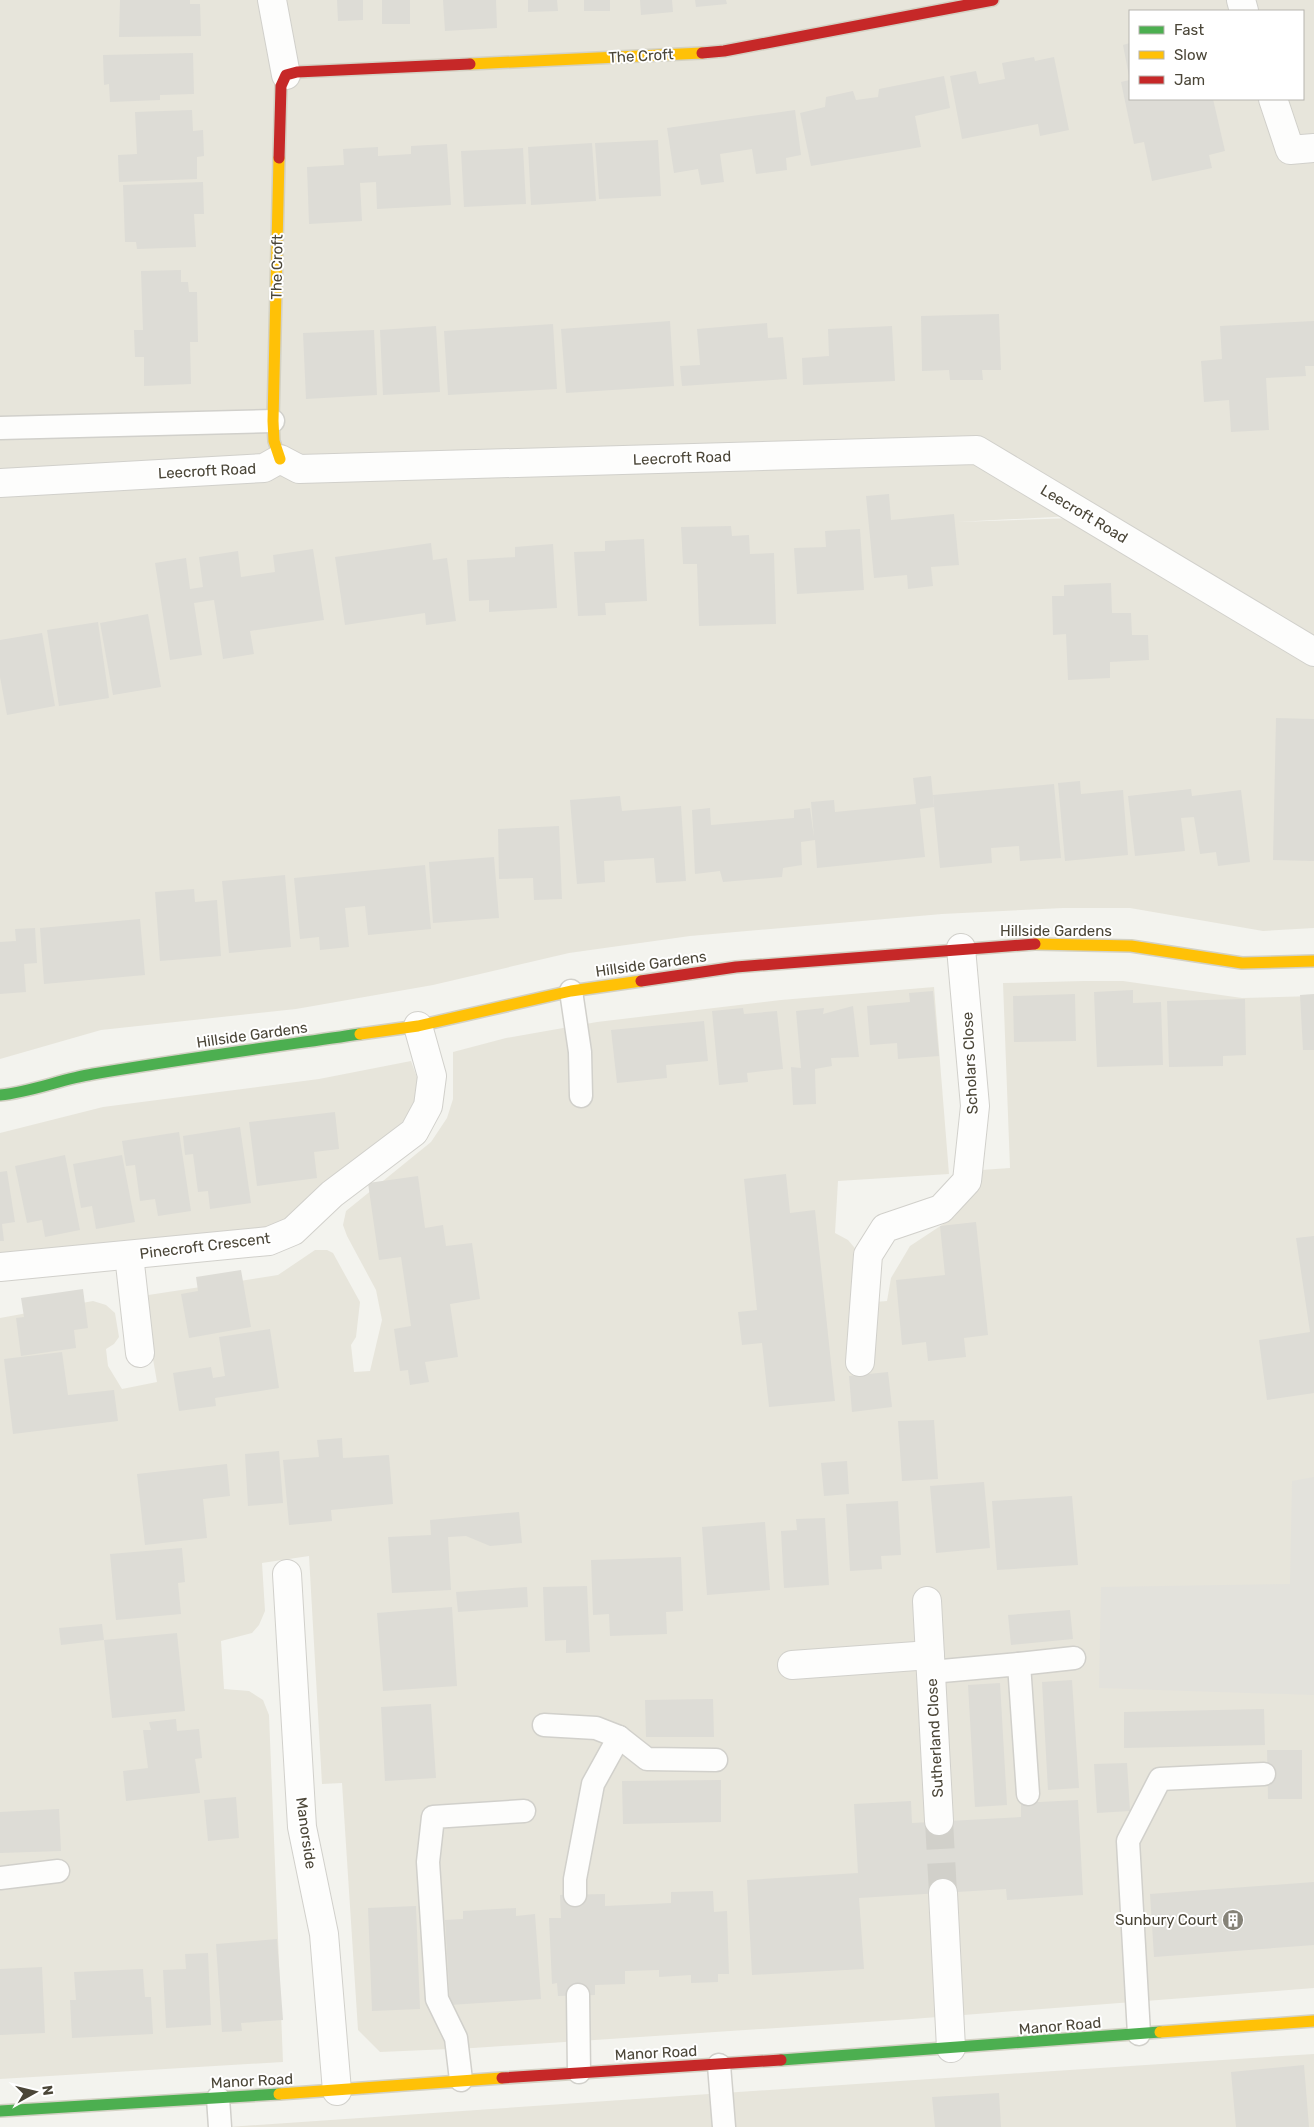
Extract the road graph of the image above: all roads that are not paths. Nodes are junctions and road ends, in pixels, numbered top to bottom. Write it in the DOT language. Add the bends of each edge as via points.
graph roads {
  1 [pos="272,0"];
  2 [pos="993,0"];
  3 [pos="286,75"];
  4 [pos="1273,100"];
  5 [pos="1314,148"];
  6 [pos="274,420"];
  7 [pos="0,428"];
  8 [pos="280,459"];
  9 [pos="0,483"];
  10 [pos="1314,652"];
  11 [pos="961,948"];
  12 [pos="1314,961"];
  13 [pos="571,991"];
  14 [pos="418,1026"];
  15 [pos="0,1095"];
  16 [pos="581,1096"];
  17 [pos="128,1255"];
  18 [pos="0,1267"];
  19 [pos="140,1353"];
  20 [pos="860,1362"];
  21 [pos="287,1574"];
  22 [pos="927,1601"];
  23 [pos="1074,1658"];
  24 [pos="930,1664"];
  25 [pos="1019,1664"];
  26 [pos="792,1665"];
  27 [pos="544,1725"];
  28 [pos="619,1737"];
  29 [pos="716,1760"];
  30 [pos="1264,1774"];
  31 [pos="1028,1794"];
  32 [pos="524,1811"];
  33 [pos="939,1821"];
  34 [pos="58,1871"];
  35 [pos="0,1878"];
  36 [pos="943,1893"];
  37 [pos="575,1895"];
  38 [pos="578,1996"];
  39 [pos="1314,2021"];
  40 [pos="1139,2034"];
  41 [pos="951,2048"];
  42 [pos="719,2065"];
  43 [pos="579,2072"];
  44 [pos="461,2080"];
  45 [pos="337,2091"];
  46 [pos="218,2098"];
  47 [pos="0,2111"];
  48 [pos="220,2127"];
  49 [pos="724,2127"];
  1 -- 3 [label="street, The Croft"];
  2 -- 3 [label="street, The Croft" via="724,51"];
  3 -- 6 [label="street, The Croft" via="281,86"];
  4 -- 5 [label="street" via="1290,150"];
  6 -- 7 [label="lane"];
  6 -- 8 [label="street, The Croft" via="274,441"];
  8 -- 9 [label="street, Leecroft Road" via="264,468"];
  8 -- 10 [label="street, Leecroft Road" via="299,469 977,450"];
  11 -- 12 [label="street, Hillside Gardens" via="1032,944 1131,946 1242,962"];
  11 -- 13 [label="street, Hillside Gardens" via="736,967"];
  11 -- 20 [label="street, Scholars Close" via="975,1106 967,1180 941,1210 885,1228 868,1255"];
  13 -- 14 [label="street, Hillside Gardens"];
  13 -- 16 [label="lane" via="580,1052"];
  14 -- 15 [label="street, Hillside Gardens" via="177,1060 81,1076"];
  14 -- 17 [label="street, Pinecroft Crescent" via="432,1076 428,1106 414,1132 332,1194 293,1231 269,1241"];
  17 -- 18 [label="street, Pinecroft Crescent"];
  17 -- 19 [label="street"];
  21 -- 45 [label="street, Manorside" via="302,1827 324,1934"];
  22 -- 24 [label="street, Sutherland Close"];
  23 -- 25 [label="lane"];
  24 -- 25 [label="lane"];
  24 -- 26 [label="street"];
  24 -- 33 [label="street, Sutherland Close"];
  25 -- 31 [label="lane"];
  27 -- 28 [label="lane" via="596,1728"];
  28 -- 29 [label="lane" via="647,1759"];
  28 -- 37 [label="lane" via="593,1784 575,1879"];
  30 -- 40 [label="lane" via="1160,1779 1128,1841"];
  32 -- 44 [label="lane" via="433,1817 428,1862 437,1999 456,2038"];
  34 -- 35 [label="lane"];
  36 -- 41 [label="street"];
  38 -- 43 [label="lane"];
  39 -- 40 [label="street, Manor Road"];
  40 -- 41 [label="street, Manor Road"];
  41 -- 42 [label="street, Manor Road"];
  42 -- 43 [label="street, Manor Road"];
  42 -- 49 [label="lane"];
  43 -- 44 [label="street, Manor Road"];
  44 -- 45 [label="street, Manor Road"];
  45 -- 46 [label="street, Manor Road"];
  46 -- 47 [label="street, Manor Road"];
  46 -- 48 [label="lane"];
}
